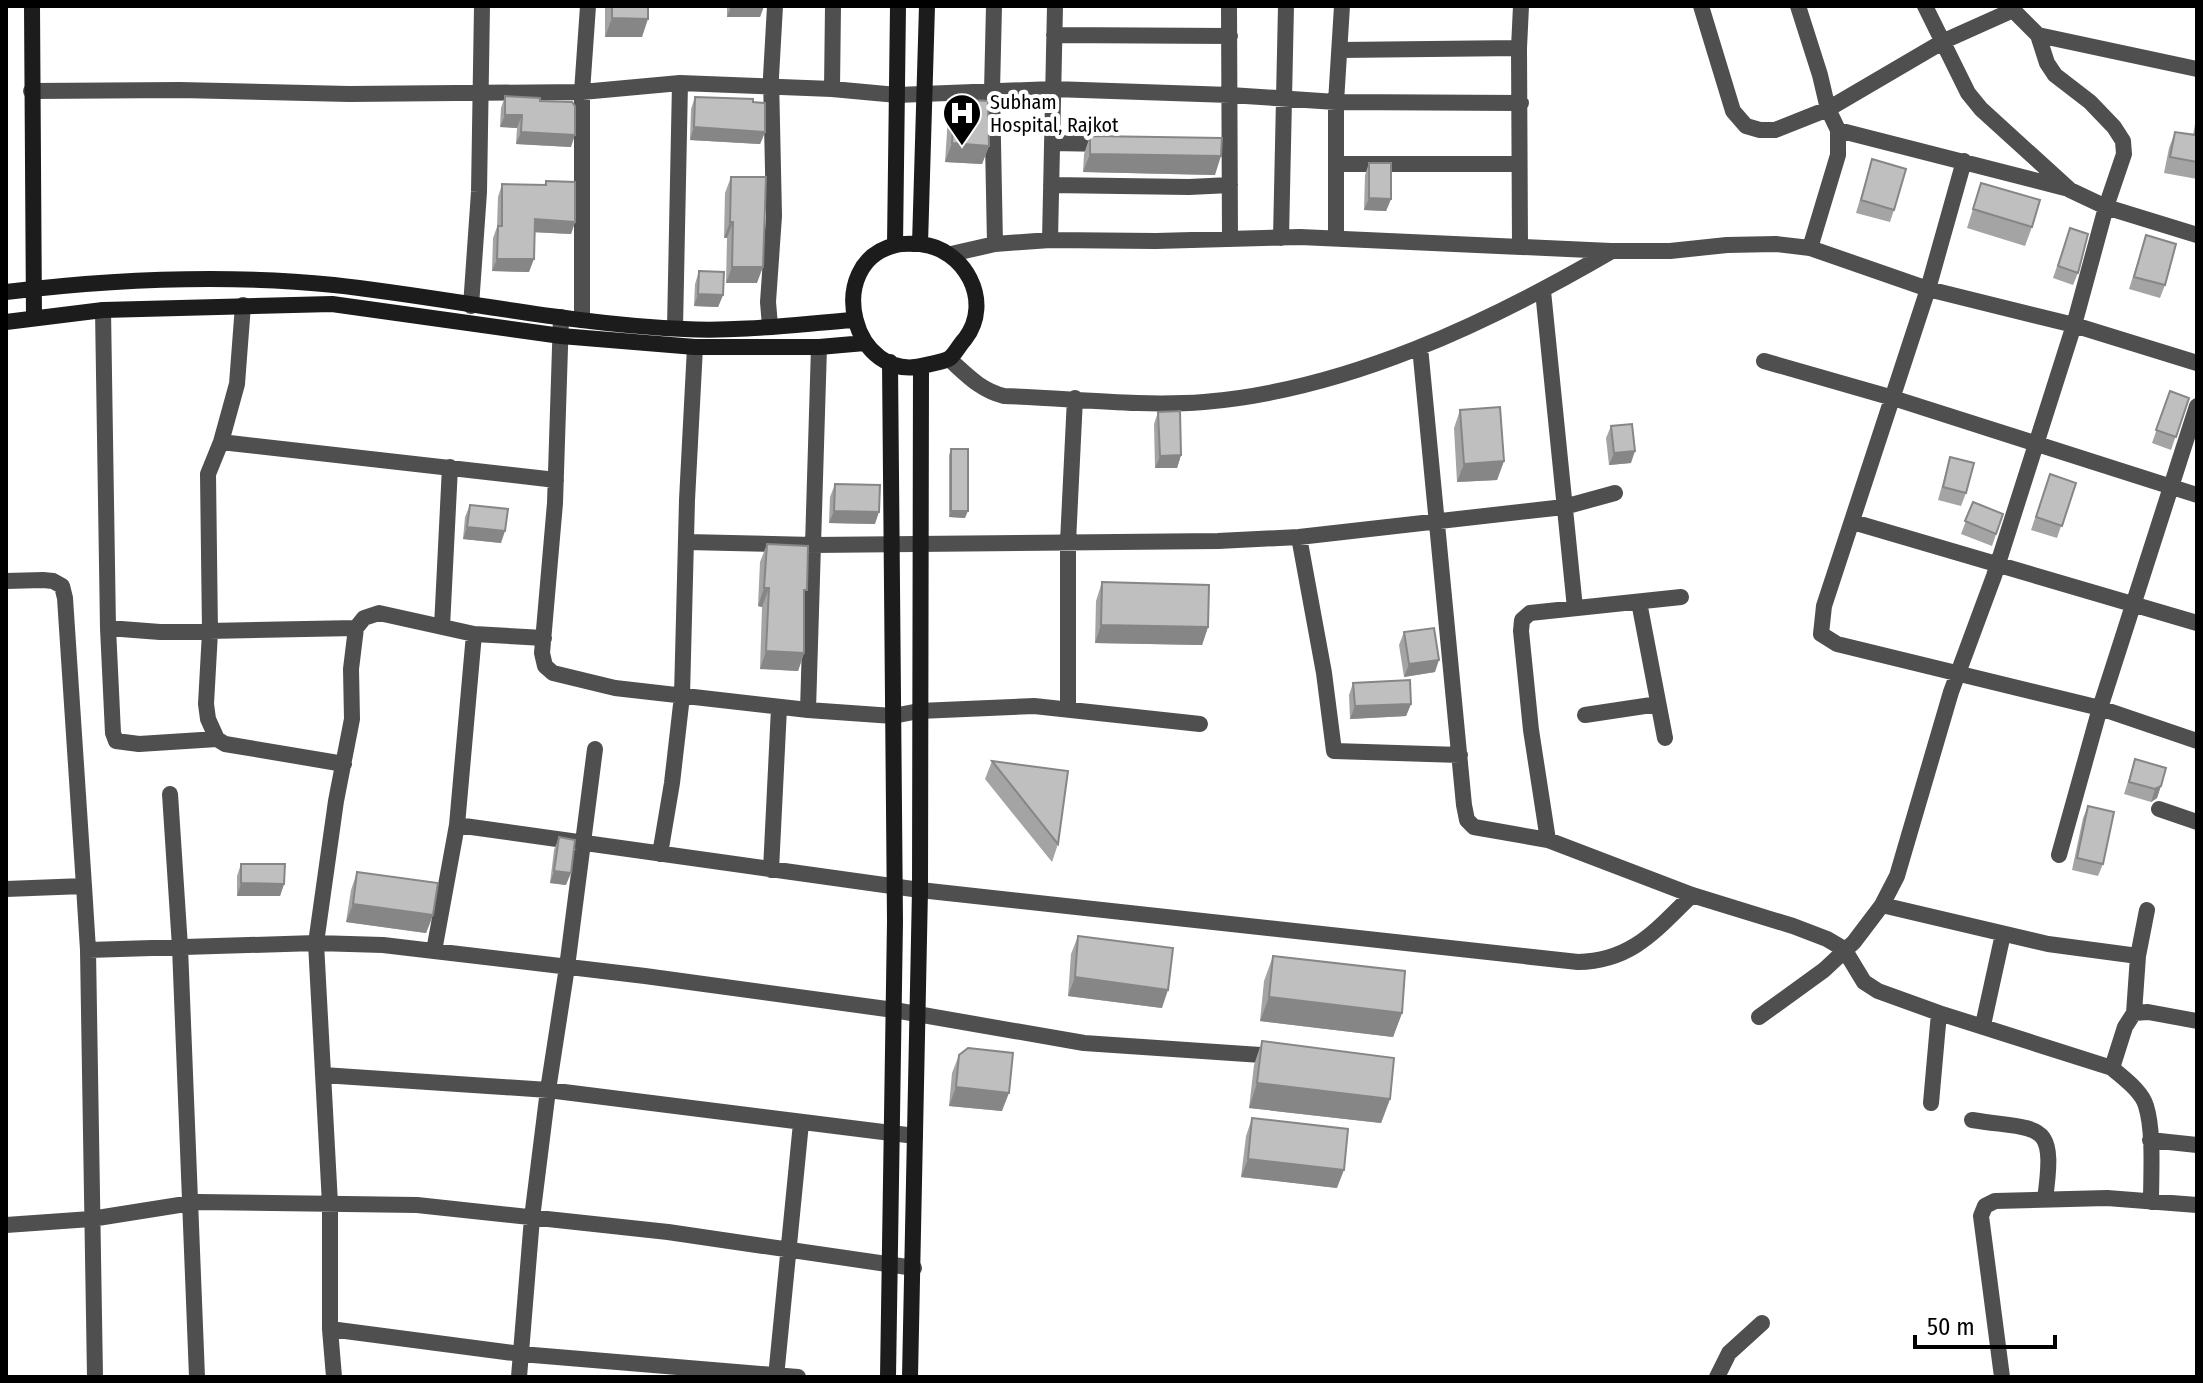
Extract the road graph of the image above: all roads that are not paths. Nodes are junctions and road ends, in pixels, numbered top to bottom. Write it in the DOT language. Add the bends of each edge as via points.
graph roads {
  1 [pos="32,6"];
  2 [pos="482,6"];
  3 [pos="588,6"];
  4 [pos="775,6"];
  5 [pos="833,6"];
  6 [pos="898,6"];
  7 [pos="927,6"];
  8 [pos="994,6"];
  9 [pos="1055,6"];
  10 [pos="1229,6"];
  11 [pos="1286,6"];
  12 [pos="1342,6"];
  13 [pos="1521,6"];
  14 [pos="1701,6"];
  15 [pos="1798,6"];
  16 [pos="1925,6"];
  17 [pos="2012,8"];
  18 [pos="1054,35"];
  19 [pos="2038,35"];
  20 [pos="1230,36"];
  21 [pos="1944,41"];
  22 [pos="1519,48"];
  23 [pos="1340,50"];
  24 [pos="2197,69"];
  25 [pos="680,83"];
  26 [pos="771,88"];
  27 [pos="832,89"];
  28 [pos="1053,89"];
  29 [pos="31,91"];
  30 [pos="992,91"];
  31 [pos="582,92"];
  32 [pos="481,93"];
  33 [pos="925,94"];
  34 [pos="897,95"];
  35 [pos="1230,95"];
  36 [pos="1282,99"];
  37 [pos="1336,102"];
  38 [pos="1521,103"];
  39 [pos="1828,109"];
  40 [pos="1838,130"];
  41 [pos="1052,143"];
  42 [pos="1122,144"];
  43 [pos="1964,161"];
  44 [pos="1336,164"];
  45 [pos="1519,164"];
  46 [pos="1051,185"];
  47 [pos="1230,185"];
  48 [pos="2070,190"];
  49 [pos="2106,207"];
  50 [pos="2197,235"];
  51 [pos="1281,238"];
  52 [pos="1336,238"];
  53 [pos="1230,239"];
  54 [pos="1050,240"];
  55 [pos="920,244"];
  56 [pos="995,244"];
  57 [pos="895,245"];
  58 [pos="1520,246"];
  59 [pos="1810,248"];
  60 [pos="1611,251"];
  61 [pos="951,254"];
  62 [pos="34,289"];
  63 [pos="1928,289"];
  64 [pos="1543,291"];
  65 [pos="6,292"];
  66 [pos="243,305"];
  67 [pos="471,306"];
  68 [pos="103,310"];
  69 [pos="561,317"];
  70 [pos="34,318"];
  71 [pos="582,320"];
  72 [pos="854,320"];
  73 [pos="6,322"];
  74 [pos="2074,325"];
  75 [pos="770,326"];
  76 [pos="675,328"];
  77 [pos="561,336"];
  78 [pos="865,343"];
  79 [pos="695,347"];
  80 [pos="819,347"];
  81 [pos="1420,347"];
  82 [pos="949,359"];
  83 [pos="1764,361"];
  84 [pos="890,362"];
  85 [pos="2197,363"];
  86 [pos="921,366"];
  87 [pos="1075,398"];
  88 [pos="1893,398"];
  89 [pos="2197,406"];
  90 [pos="221,442"];
  91 [pos="2036,443"];
  92 [pos="450,467"];
  93 [pos="556,480"];
  94 [pos="2170,487"];
  95 [pos="1615,493"];
  96 [pos="2197,495"];
  97 [pos="1564,507"];
  98 [pos="1438,522"];
  99 [pos="1853,522"];
  100 [pos="1299,537"];
  101 [pos="687,542"];
  102 [pos="1068,542"];
  103 [pos="892,543"];
  104 [pos="922,544"];
  105 [pos="813,545"];
  106 [pos="1997,563"];
  107 [pos="6,581"];
  108 [pos="1681,597"];
  109 [pos="1639,602"];
  110 [pos="2135,605"];
  111 [pos="1575,608"];
  112 [pos="2197,623"];
  113 [pos="442,627"];
  114 [pos="108,628"];
  115 [pos="356,628"];
  116 [pos="210,632"];
  117 [pos="474,634"];
  118 [pos="544,638"];
  119 [pos="1959,673"];
  120 [pos="682,696"];
  121 [pos="1658,704"];
  122 [pos="779,708"];
  123 [pos="2100,708"];
  124 [pos="1068,709"];
  125 [pos="808,710"];
  126 [pos="919,711"];
  127 [pos="1585,715"];
  128 [pos="893,716"];
  129 [pos="1200,724"];
  130 [pos="1665,738"];
  131 [pos="217,739"];
  132 [pos="2197,741"];
  133 [pos="595,749"];
  134 [pos="1460,755"];
  135 [pos="344,764"];
  136 [pos="170,794"];
  137 [pos="2159,809"];
  138 [pos="2197,822"];
  139 [pos="457,825"];
  140 [pos="1548,840"];
  141 [pos="584,843"];
  142 [pos="660,854"];
  143 [pos="2059,855"];
  144 [pos="771,870"];
  145 [pos="895,884"];
  146 [pos="84,886"];
  147 [pos="6,889"];
  148 [pos="920,890"];
  149 [pos="1692,895"];
  150 [pos="1882,905"];
  151 [pos="2147,910"];
  152 [pos="2003,934"];
  153 [pos="316,943"];
  154 [pos="180,947"];
  155 [pos="1844,949"];
  156 [pos="88,950"];
  157 [pos="434,951"];
  158 [pos="2138,956"];
  159 [pos="567,967"];
  160 [pos="894,1010"];
  161 [pos="1939,1013"];
  162 [pos="2134,1013"];
  163 [pos="918,1015"];
  164 [pos="1759,1017"];
  165 [pos="2197,1021"];
  166 [pos="1983,1025"];
  167 [pos="1291,1057"];
  168 [pos="2112,1068"];
  169 [pos="323,1075"];
  170 [pos="548,1090"];
  171 [pos="1931,1103"];
  172 [pos="1972,1120"];
  173 [pos="801,1123"];
  174 [pos="892,1133"];
  175 [pos="915,1136"];
  176 [pos="2150,1140"];
  177 [pos="2197,1145"];
  178 [pos="2045,1199"];
  179 [pos="2151,1202"];
  180 [pos="188,1203"];
  181 [pos="330,1204"];
  182 [pos="2197,1205"];
  183 [pos="532,1218"];
  184 [pos="91,1219"];
  185 [pos="6,1225"];
  186 [pos="787,1248"];
  187 [pos="890,1264"];
  188 [pos="914,1268"];
  189 [pos="1762,1323"];
  190 [pos="330,1329"];
  191 [pos="521,1354"];
  192 [pos="776,1376"];
  193 [pos="95,1377"];
  194 [pos="197,1377"];
  195 [pos="334,1377"];
  196 [pos="519,1377"];
  197 [pos="798,1377"];
  198 [pos="888,1377"];
  199 [pos="910,1377"];
  200 [pos="1717,1377"];
  201 [pos="2002,1377"];
  1 -- 29 [label="main road"];
  2 -- 32 [label="street"];
  3 -- 31 [label="street"];
  4 -- 26 [label="street"];
  5 -- 27 [label="street"];
  6 -- 34 [label="main road"];
  7 -- 33 [label="main road"];
  8 -- 30 [label="street"];
  9 -- 18 [label="street"];
  10 -- 20 [label="street"];
  11 -- 36 [label="street"];
  12 -- 23 [label="street"];
  13 -- 22 [label="street"];
  14 -- 39 [label="street" via="1733,111 1746,126 1775,130"];
  15 -- 39 [label="street"];
  16 -- 21 [label="street"];
  17 -- 19 [label="street"];
  17 -- 21 [label="street"];
  18 -- 20 [label="street"];
  18 -- 28 [label="street"];
  19 -- 24 [label="street"];
  19 -- 49 [label="street" via="2051,69 2090,102 2123,141 2124,154"];
  20 -- 35 [label="street"];
  21 -- 39 [label="street"];
  21 -- 48 [label="street" via="1957,75 1981,109"];
  22 -- 23 [label="street"];
  22 -- 38 [label="street"];
  23 -- 37 [label="street"];
  25 -- 26 [label="street"];
  25 -- 31 [label="street"];
  25 -- 76 [label="street"];
  26 -- 27 [label="street"];
  26 -- 75 [label="street"];
  27 -- 34 [label="street"];
  28 -- 30 [label="street"];
  28 -- 35 [label="street"];
  28 -- 41 [label="street"];
  29 -- 32 [label="street"];
  29 -- 62 [label="main road"];
  30 -- 33 [label="street"];
  30 -- 56 [label="street"];
  31 -- 32 [label="street"];
  31 -- 71 [label="street"];
  32 -- 67 [label="street"];
  33 -- 34 [label="street"];
  33 -- 55 [label="main road"];
  34 -- 57 [label="main road"];
  35 -- 36 [label="street"];
  35 -- 47 [label="street" via="1222,144"];
  36 -- 37 [label="street"];
  36 -- 51 [label="street"];
  37 -- 38 [label="street"];
  37 -- 44 [label="street"];
  38 -- 45 [label="street"];
  39 -- 40 [label="street"];
  40 -- 43 [label="street"];
  40 -- 59 [label="street" via="1838,155"];
  41 -- 42 [label="street"];
  41 -- 46 [label="street"];
  43 -- 48 [label="street"];
  43 -- 63 [label="street"];
  44 -- 45 [label="street"];
  44 -- 52 [label="street"];
  45 -- 58 [label="street"];
  46 -- 47 [label="street"];
  46 -- 54 [label="street"];
  47 -- 53 [label="street"];
  48 -- 49 [label="street"];
  49 -- 50 [label="street"];
  49 -- 74 [label="street"];
  51 -- 52 [label="street"];
  51 -- 53 [label="street"];
  52 -- 58 [label="street"];
  53 -- 54 [label="street"];
  54 -- 56 [label="street"];
  55 -- 57 [label="main road"];
  55 -- 61 [label="main road"];
  56 -- 61 [label="street"];
  57 -- 72 [label="main road" via="865,266 852,301"];
  58 -- 60 [label="street"];
  59 -- 60 [label="street" via="1776,244"];
  59 -- 63 [label="street"];
  60 -- 64 [label="street"];
  61 -- 82 [label="main road" via="975,290 976,312 970,332"];
  62 -- 65 [label="main road"];
  62 -- 67 [label="main road" via="233,278 334,285"];
  62 -- 70 [label="main road"];
  63 -- 74 [label="street"];
  63 -- 88 [label="street"];
  64 -- 81 [label="street"];
  64 -- 97 [label="street"];
  66 -- 68 [label="main road"];
  66 -- 77 [label="main road" via="332,304"];
  66 -- 90 [label="street" via="237,384"];
  67 -- 69 [label="main road"];
  68 -- 70 [label="main road"];
  68 -- 114 [label="street"];
  69 -- 71 [label="main road"];
  69 -- 77 [label="street"];
  70 -- 73 [label="main road"];
  71 -- 76 [label="main road"];
  72 -- 75 [label="main road"];
  72 -- 78 [label="main road"];
  74 -- 85 [label="street"];
  74 -- 91 [label="street"];
  75 -- 76 [label="main road"];
  77 -- 79 [label="main road"];
  77 -- 93 [label="street"];
  78 -- 80 [label="main road"];
  78 -- 84 [label="main road"];
  79 -- 80 [label="main road"];
  79 -- 101 [label="street"];
  80 -- 105 [label="street"];
  81 -- 87 [label="street" via="1256,396 1201,402"];
  81 -- 98 [label="street"];
  82 -- 86 [label="main road"];
  82 -- 87 [label="street" via="988,392"];
  83 -- 88 [label="street"];
  84 -- 86 [label="main road"];
  84 -- 103 [label="main road"];
  86 -- 104 [label="main road"];
  87 -- 102 [label="street"];
  88 -- 91 [label="street"];
  88 -- 99 [label="street"];
  89 -- 94 [label="street"];
  90 -- 92 [label="street"];
  90 -- 116 [label="street" via="208,474"];
  91 -- 94 [label="street"];
  91 -- 106 [label="street"];
  92 -- 93 [label="street"];
  92 -- 113 [label="street"];
  93 -- 118 [label="street"];
  94 -- 96 [label="street"];
  94 -- 110 [label="street"];
  95 -- 97 [label="street"];
  97 -- 98 [label="street"];
  97 -- 111 [label="street"];
  98 -- 100 [label="street"];
  98 -- 134 [label="street"];
  99 -- 106 [label="street"];
  99 -- 119 [label="street" via="1824,606 1821,634 1837,644"];
  100 -- 102 [label="street"];
  100 -- 134 [label="street" via="1334,751"];
  101 -- 105 [label="street"];
  101 -- 120 [label="street"];
  102 -- 104 [label="street"];
  102 -- 124 [label="street"];
  103 -- 104 [label="street"];
  103 -- 105 [label="street"];
  103 -- 128 [label="main road"];
  104 -- 126 [label="main road"];
  105 -- 125 [label="street"];
  106 -- 110 [label="street"];
  106 -- 119 [label="street"];
  107 -- 146 [label="street" via="53,581 62,586"];
  108 -- 109 [label="street"];
  109 -- 111 [label="street"];
  109 -- 121 [label="street"];
  110 -- 112 [label="street"];
  110 -- 123 [label="street"];
  111 -- 140 [label="street" via="1530,613 1522,620"];
  113 -- 115 [label="street" via="379,613 364,618"];
  113 -- 117 [label="street"];
  114 -- 116 [label="street"];
  114 -- 131 [label="street" via="116,741"];
  115 -- 116 [label="street"];
  115 -- 135 [label="street" via="352,719"];
  116 -- 131 [label="street" via="206,704"];
  117 -- 118 [label="street"];
  117 -- 139 [label="street"];
  118 -- 120 [label="street" via="545,666 553,673"];
  119 -- 123 [label="street"];
  119 -- 150 [label="street" via="1897,876"];
  120 -- 122 [label="street"];
  120 -- 142 [label="street"];
  121 -- 127 [label="street"];
  121 -- 130 [label="street"];
  122 -- 125 [label="street"];
  122 -- 144 [label="street"];
  123 -- 132 [label="street"];
  123 -- 143 [label="street"];
  124 -- 126 [label="street"];
  124 -- 129 [label="street"];
  125 -- 128 [label="street"];
  126 -- 128 [label="street"];
  126 -- 148 [label="main road"];
  128 -- 145 [label="main road"];
  131 -- 135 [label="street"];
  133 -- 141 [label="street"];
  134 -- 140 [label="street" via="1464,805 1474,827"];
  135 -- 153 [label="street"];
  136 -- 154 [label="street"];
  137 -- 138 [label="street"];
  139 -- 141 [label="street"];
  139 -- 157 [label="street"];
  140 -- 149 [label="street"];
  141 -- 142 [label="street"];
  141 -- 159 [label="street"];
  142 -- 144 [label="street"];
  144 -- 145 [label="street"];
  145 -- 148 [label="street"];
  145 -- 160 [label="main road"];
  146 -- 147 [label="street"];
  146 -- 156 [label="street"];
  148 -- 149 [label="street" via="1578,962 1621,955 1647,939"];
  148 -- 163 [label="main road"];
  149 -- 155 [label="street" via="1793,926"];
  150 -- 152 [label="street"];
  150 -- 155 [label="street"];
  151 -- 158 [label="street"];
  152 -- 158 [label="street"];
  152 -- 166 [label="street"];
  153 -- 154 [label="street"];
  153 -- 157 [label="street"];
  153 -- 169 [label="street"];
  154 -- 156 [label="street"];
  154 -- 180 [label="street"];
  155 -- 161 [label="street" via="1864,982"];
  155 -- 164 [label="street"];
  156 -- 184 [label="street"];
  157 -- 159 [label="street"];
  158 -- 162 [label="street"];
  159 -- 160 [label="street"];
  159 -- 170 [label="street"];
  160 -- 163 [label="street"];
  160 -- 174 [label="main road"];
  161 -- 166 [label="street"];
  161 -- 171 [label="street"];
  162 -- 165 [label="street"];
  162 -- 168 [label="street"];
  163 -- 167 [label="street" via="1084,1043"];
  163 -- 175 [label="main road"];
  166 -- 168 [label="street"];
  168 -- 176 [label="street" via="2146,1104"];
  169 -- 170 [label="street"];
  169 -- 181 [label="street"];
  170 -- 173 [label="street"];
  170 -- 183 [label="street"];
  172 -- 178 [label="street" via="2042,1134 2050,1160"];
  173 -- 174 [label="street"];
  173 -- 186 [label="street"];
  174 -- 175 [label="street"];
  174 -- 187 [label="main road"];
  175 -- 188 [label="main road"];
  176 -- 177 [label="street"];
  176 -- 179 [label="street"];
  178 -- 179 [label="street"];
  178 -- 201 [label="street" via="1995,1201 1981,1216"];
  179 -- 182 [label="street"];
  180 -- 181 [label="street"];
  180 -- 184 [label="street"];
  180 -- 194 [label="street"];
  181 -- 183 [label="street" via="417,1205"];
  181 -- 190 [label="street"];
  183 -- 186 [label="street"];
  183 -- 191 [label="street"];
  184 -- 185 [label="street"];
  184 -- 193 [label="street"];
  186 -- 187 [label="street"];
  186 -- 192 [label="street"];
  187 -- 188 [label="street"];
  187 -- 198 [label="main road"];
  188 -- 199 [label="main road"];
  189 -- 200 [label="street" via="1729,1353"];
  190 -- 191 [label="street"];
  190 -- 195 [label="street"];
  191 -- 192 [label="street"];
  191 -- 196 [label="street"];
  192 -- 197 [label="street"];
}
